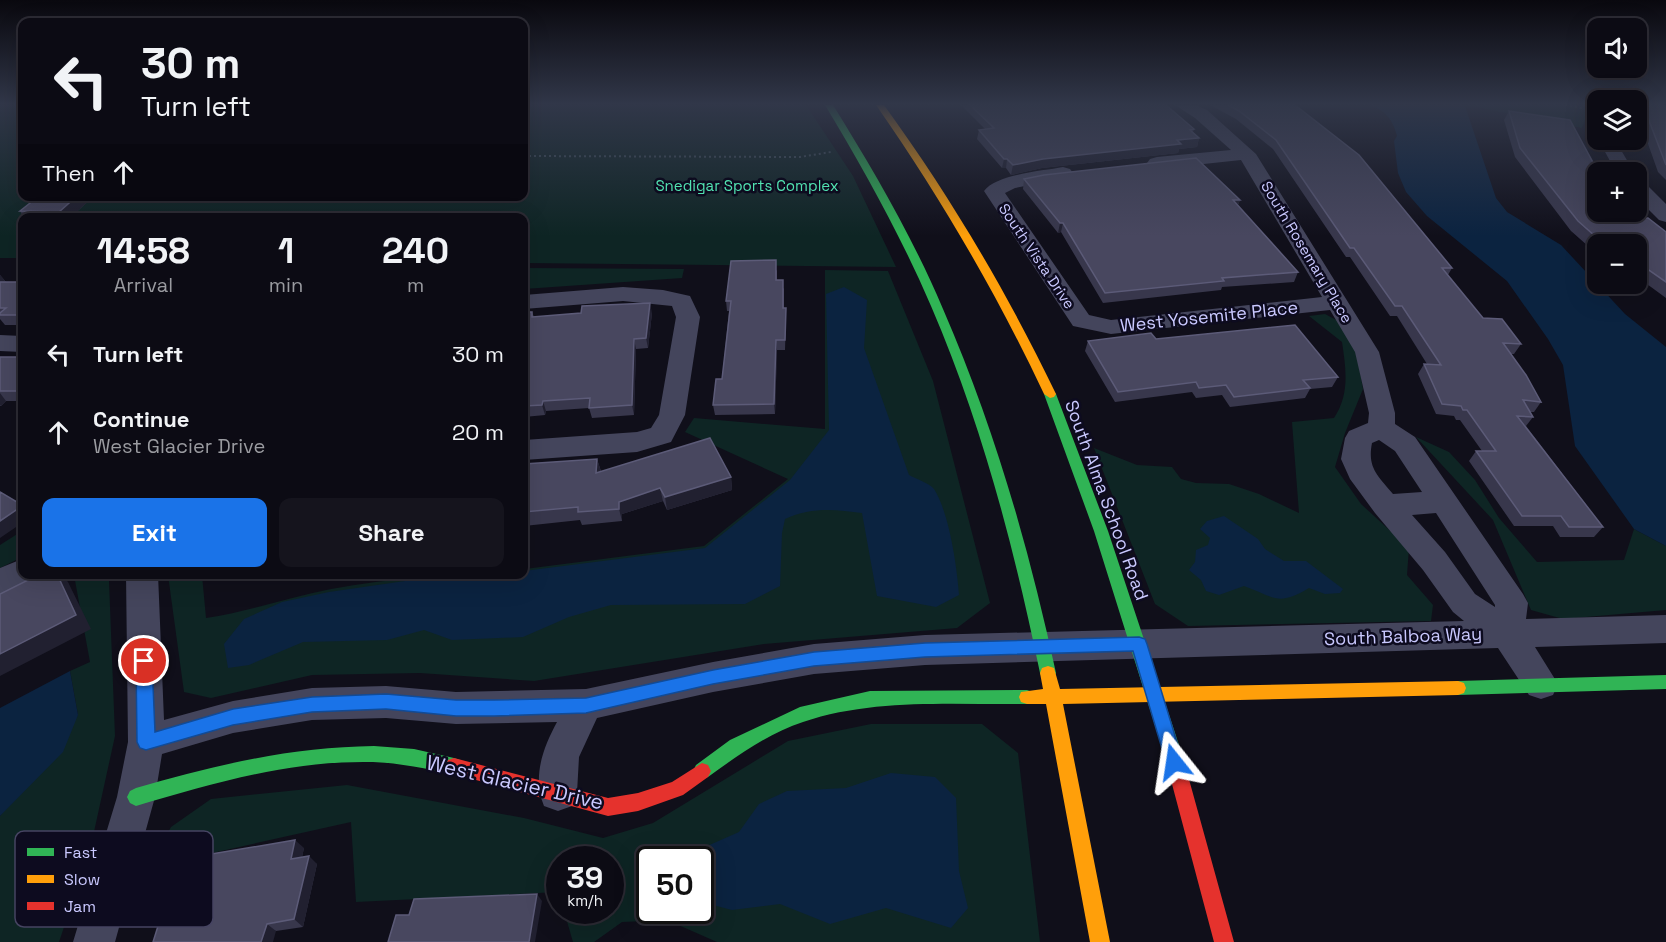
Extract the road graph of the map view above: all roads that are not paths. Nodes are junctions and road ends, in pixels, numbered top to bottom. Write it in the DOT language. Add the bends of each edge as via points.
graph roads {
  1 [pos="859,149"];
  2 [pos="912,149"];
  3 [pos="1241,149"];
  4 [pos="1247,154"];
  5 [pos="1133,166"];
  6 [pos="1076,172"];
  7 [pos="1647,196"];
  8 [pos="1666,216"];
  9 [pos="528,302"];
  10 [pos="1337,302"];
  11 [pos="1081,321"];
  12 [pos="0,343"];
  13 [pos="18,344"];
  14 [pos="1381,428"];
  15 [pos="528,450"];
  16 [pos="1444,502"];
  17 [pos="1385,505"];
  18 [pos="18,574"];
  19 [pos="142,579"];
  20 [pos="0,582"];
  21 [pos="1666,629"];
  22 [pos="1507,633"];
  23 [pos="1139,644"];
  24 [pos="1045,648"];
  25 [pos="1666,682"];
  26 [pos="1541,684"];
  27 [pos="1156,696"];
  28 [pos="1053,697"];
  29 [pos="586,705"];
  30 [pos="146,742"];
  31 [pos="558,793"];
  32 [pos="136,797"];
  33 [pos="126,831"];
  34 [pos="98,927"];
  35 [pos="94,942"];
  36 [pos="1100,942"];
  37 [pos="1224,942"];
  1 -- 24 [label="main road" via="888,199 935,298 977,405 1007,496"];
  2 -- 23 [label="main road, South Alma School Road" via="968,234 1025,345 1068,439"];
  3 -- 4 [label="street, South Rosemary Place"];
  4 -- 5 [label="street"];
  4 -- 10 [label="street, South Rosemary Place"];
  6 -- 11 [label="street, South Vista Drive" via="1009,183 994,191"];
  7 -- 8 [label="street"];
  9 -- 15 [label="street" via="614,294 664,296 682,301 688,317 672,415 661,435 637,442"];
  10 -- 11 [label="street, West Yosemite Place" via="1111,327"];
  10 -- 14 [label="street, South Rosemary Place" via="1367,352 1382,413"];
  12 -- 13 [label="street"];
  14 -- 16 [label="street" via="1405,444"];
  14 -- 17 [label="street" via="1359,438 1355,459 1364,479"];
  16 -- 17 [label="street"];
  16 -- 22 [label="street" via="1512,603"];
  17 -- 22 [label="street" via="1434,561 1464,603"];
  18 -- 20 [label="street"];
  19 -- 30 [label="street"];
  21 -- 22 [label="street, South Balboa Way"];
  22 -- 23 [label="street, South Balboa Way"];
  22 -- 26 [label="street"];
  23 -- 24 [label="street, South Balboa Way"];
  23 -- 27 [label="main road, South Alma School Road"];
  24 -- 28 [label="main road"];
  24 -- 29 [label="street" via="925,650 814,659"];
  25 -- 26 [label="main road"];
  26 -- 27 [label="main road"];
  27 -- 28 [label="main road, West Glacier Drive"];
  27 -- 37 [label="main road, South Alma School Road"];
  28 -- 31 [label="main road, West Glacier Drive" via="870,699 800,715 735,746 677,789 638,802 608,807"];
  28 -- 36 [label="main road"];
  29 -- 30 [label="street" via="456,708 386,702 312,704 233,717"];
  29 -- 31 [label="street" via="568,734 556,770"];
  30 -- 32 [label="street"];
  31 -- 32 [label="main road, West Glacier Drive" via="444,762 378,754 300,756 211,774"];
  32 -- 33 [label="street"];
  34 -- 35 [label="street"];
}
